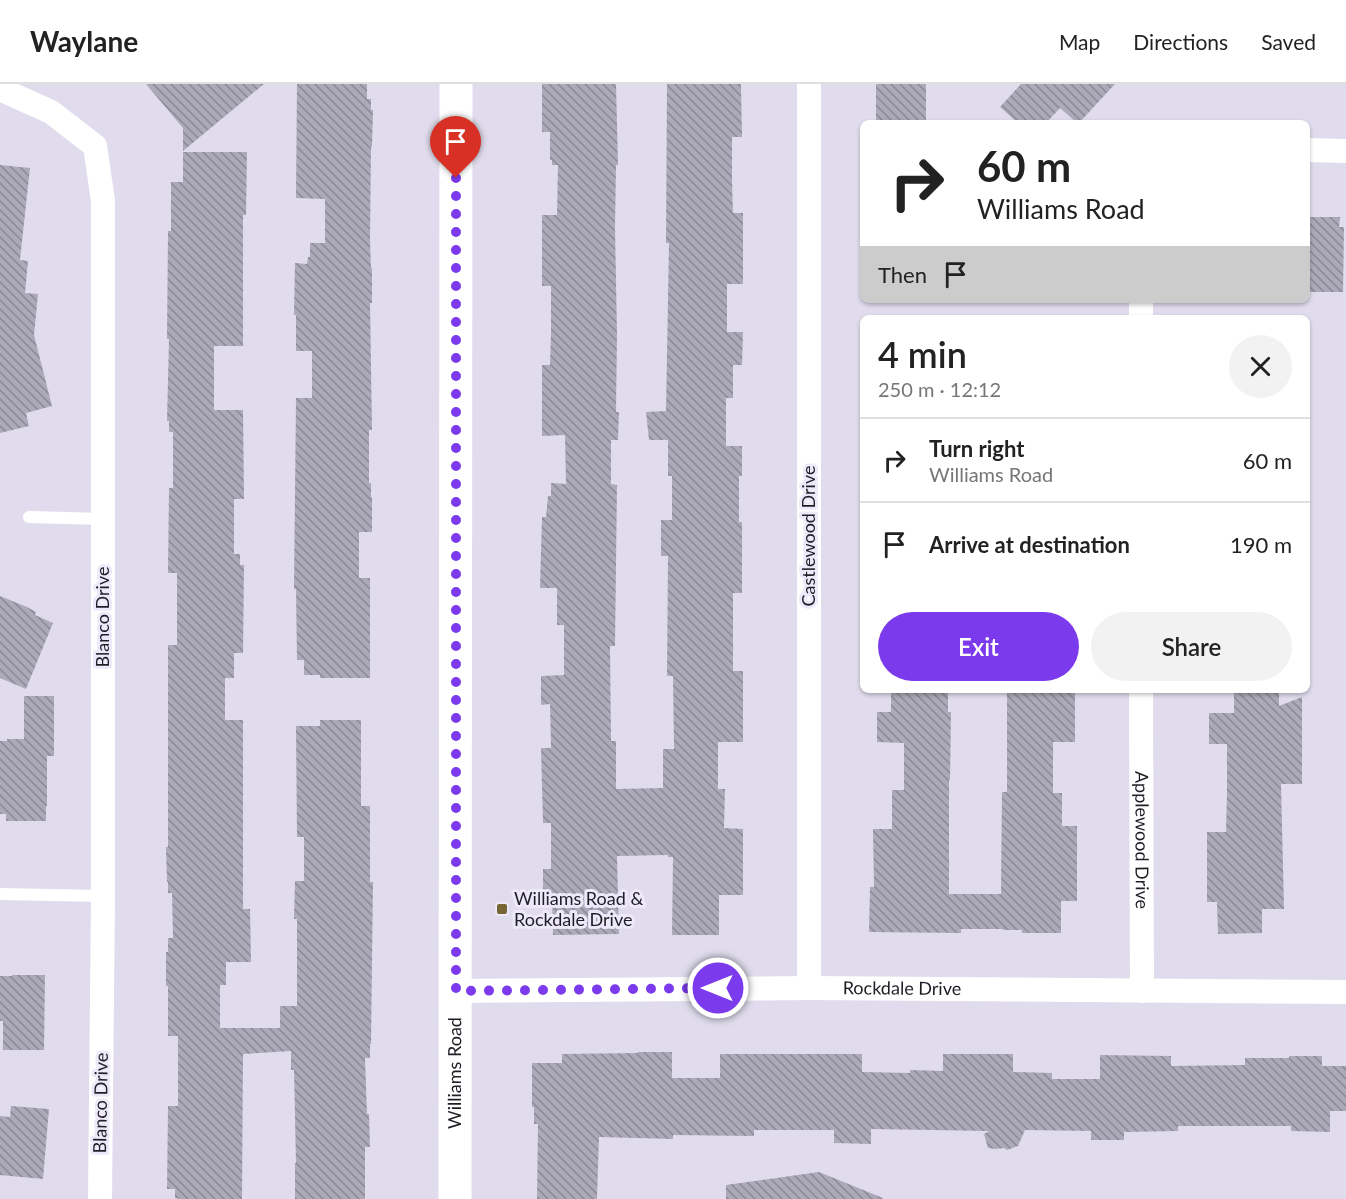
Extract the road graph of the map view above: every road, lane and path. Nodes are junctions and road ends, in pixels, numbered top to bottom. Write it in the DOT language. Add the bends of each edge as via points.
graph roads {
  1 [pos="456,84"];
  2 [pos="809,84"];
  3 [pos="0,89"];
  4 [pos="1310,150"];
  5 [pos="1346,151"];
  6 [pos="29,517"];
  7 [pos="104,519"];
  8 [pos="1141,693"];
  9 [pos="0,894"];
  10 [pos="104,897"];
  11 [pos="808,988"];
  12 [pos="456,991"];
  13 [pos="1142,991"];
  14 [pos="1346,992"];
  15 [pos="100,1199"];
  16 [pos="455,1199"];
  1 -- 12 [label="street, Williams Road"];
  2 -- 11 [label="street, Castlewood Drive"];
  3 -- 7 [label="street, Blanco Drive" via="51,112 95,146 104,201"];
  4 -- 5 [label="street"];
  6 -- 7 [label="lane"];
  7 -- 10 [label="street, Blanco Drive"];
  8 -- 13 [label="street, Applewood Drive"];
  9 -- 10 [label="lane"];
  10 -- 15 [label="street, Blanco Drive"];
  11 -- 12 [label="street, Rockdale Drive"];
  11 -- 13 [label="street, Rockdale Drive"];
  12 -- 16 [label="street, Williams Road"];
  13 -- 14 [label="street, Rockdale Drive"];
}
